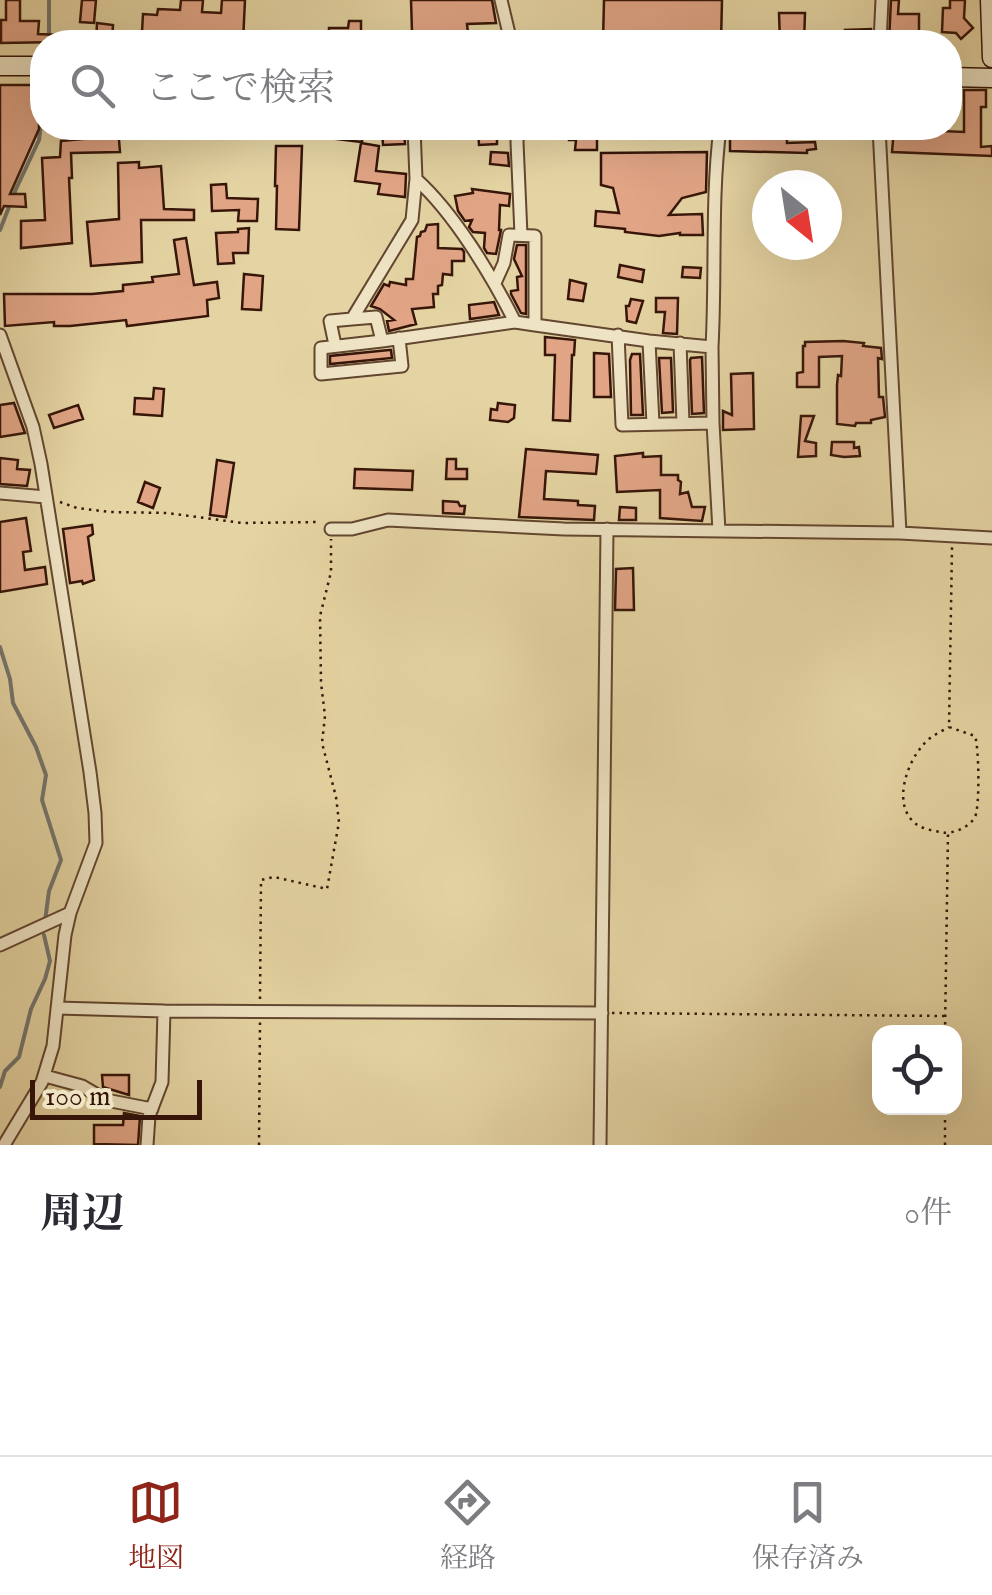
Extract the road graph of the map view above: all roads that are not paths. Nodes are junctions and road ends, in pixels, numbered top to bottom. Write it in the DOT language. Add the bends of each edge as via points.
graph roads {
  1 [pos="500,0"];
  2 [pos="882,0"];
  3 [pos="990,0"];
  4 [pos="508,30"];
  5 [pos="881,30"];
  6 [pos="992,58"];
  7 [pos="0,66"];
  8 [pos="30,66"];
  9 [pos="962,77"];
  10 [pos="992,78"];
  11 [pos="414,140"];
  12 [pos="518,140"];
  13 [pos="718,140"];
  14 [pos="880,140"];
  15 [pos="416,179"];
  16 [pos="521,235"];
  17 [pos="496,283"];
  18 [pos="352,319"];
  19 [pos="515,322"];
  20 [pos="536,324"];
  21 [pos="0,335"];
  22 [pos="618,335"];
  23 [pos="399,338"];
  24 [pos="382,340"];
  25 [pos="649,342"];
  26 [pos="680,343"];
  27 [pos="335,345"];
  28 [pos="712,348"];
  29 [pos="713,422"];
  30 [pos="653,424"];
  31 [pos="682,424"];
  32 [pos="0,493"];
  33 [pos="46,497"];
  34 [pos="607,529"];
  35 [pos="331,530"];
  36 [pos="719,531"];
  37 [pos="900,534"];
  38 [pos="992,538"];
  39 [pos="70,914"];
  40 [pos="0,946"];
  41 [pos="57,1008"];
  42 [pos="164,1011"];
  43 [pos="602,1014"];
  44 [pos="44,1076"];
  45 [pos="152,1109"];
  46 [pos="4,1145"];
  47 [pos="147,1145"];
  48 [pos="600,1145"];
  1 -- 4 [label="street"];
  2 -- 5 [label="street"];
  3 -- 6 [label="main road"];
  7 -- 8 [label="main road"];
  9 -- 10 [label="main road"];
  11 -- 15 [label="street"];
  12 -- 16 [label="street"];
  13 -- 28 [label="street"];
  14 -- 37 [label="street"];
  15 -- 17 [label="street"];
  15 -- 18 [label="street" via="412,220"];
  16 -- 17 [label="street" via="508,235"];
  16 -- 20 [label="street" via="535,236"];
  17 -- 19 [label="street"];
  18 -- 24 [label="street" via="376,317"];
  18 -- 27 [label="street" via="330,321"];
  19 -- 20 [label="street"];
  19 -- 23 [label="street"];
  20 -- 22 [label="street"];
  21 -- 33 [label="street" via="34,427"];
  22 -- 25 [label="street"];
  22 -- 30 [label="street" via="622,425"];
  23 -- 24 [label="street"];
  23 -- 27 [label="street" via="402,366 321,374 321,348"];
  24 -- 27 [label="street"];
  25 -- 26 [label="street"];
  25 -- 30 [label="street"];
  26 -- 28 [label="street"];
  26 -- 31 [label="street"];
  28 -- 29 [label="street"];
  29 -- 31 [label="street"];
  29 -- 36 [label="street"];
  30 -- 31 [label="street"];
  32 -- 33 [label="street"];
  33 -- 39 [label="street" via="96,813 96,844"];
  34 -- 35 [label="street" via="388,520"];
  34 -- 36 [label="street"];
  34 -- 43 [label="street"];
  36 -- 37 [label="street"];
  37 -- 38 [label="street"];
  39 -- 40 [label="street"];
  39 -- 41 [label="street"];
  41 -- 42 [label="street"];
  41 -- 44 [label="street"];
  42 -- 43 [label="street"];
  42 -- 45 [label="street" via="162,1082"];
  43 -- 48 [label="street"];
  44 -- 45 [label="street"];
  44 -- 46 [label="street"];
  45 -- 47 [label="street"];
}
